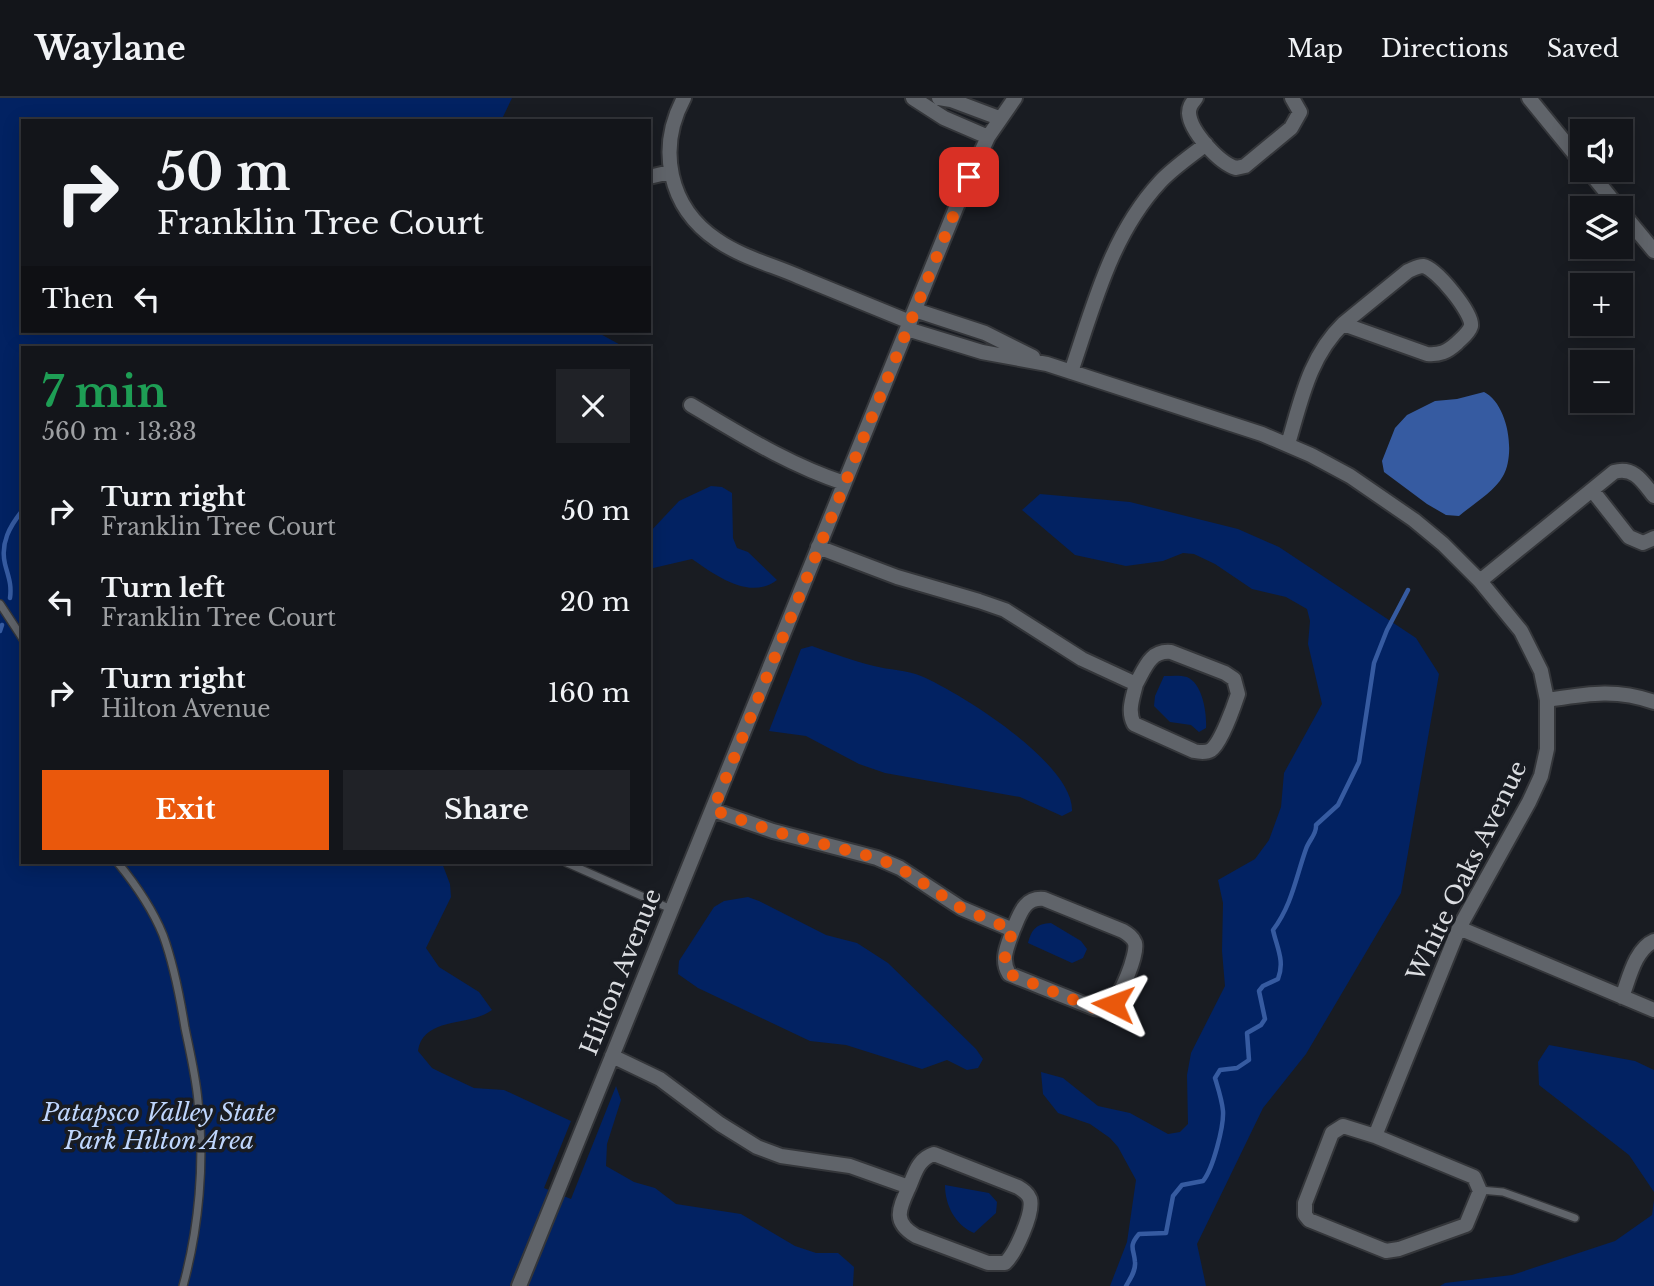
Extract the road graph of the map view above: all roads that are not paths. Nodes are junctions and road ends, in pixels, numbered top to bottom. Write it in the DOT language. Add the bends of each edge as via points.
graph roads {
  1 [pos="684,98"];
  2 [pos="913,98"];
  3 [pos="939,98"];
  4 [pos="1015,98"];
  5 [pos="1196,98"];
  6 [pos="1292,98"];
  7 [pos="1529,98"];
  8 [pos="999,118"];
  9 [pos="988,137"];
  10 [pos="1206,144"];
  11 [pos="1570,148"];
  12 [pos="670,172"];
  13 [pos="651,177"];
  14 [pos="1598,182"];
  15 [pos="1609,196"];
  16 [pos="1633,225"];
  17 [pos="1654,251"];
  18 [pos="911,320"];
  19 [pos="1343,324"];
  20 [pos="1070,372"];
  21 [pos="691,405"];
  22 [pos="1288,444"];
  23 [pos="844,483"];
  24 [pos="1592,489"];
  25 [pos="1654,496"];
  26 [pos="1654,538"];
  27 [pos="818,547"];
  28 [pos="1479,581"];
  29 [pos="0,604"];
  30 [pos="21,636"];
  31 [pos="1136,684"];
  32 [pos="1547,700"];
  33 [pos="1654,702"];
  34 [pos="713,810"];
  35 [pos="119,864"];
  36 [pos="569,864"];
  37 [pos="671,909"];
  38 [pos="1459,928"];
  39 [pos="1013,930"];
  40 [pos="1654,941"];
  41 [pos="1622,997"];
  42 [pos="1654,1010"];
  43 [pos="612,1056"];
  44 [pos="1375,1136"];
  45 [pos="909,1187"];
  46 [pos="1480,1190"];
  47 [pos="1575,1218"];
  48 [pos="183,1286"];
  49 [pos="519,1286"];
  1 -- 12 [label="street" via="670,133"];
  2 -- 9 [label="street"];
  3 -- 8 [label="street"];
  4 -- 8 [label="street, Hilton Avenue"];
  5 -- 10 [label="street" via="1189,116"];
  6 -- 10 [label="street" via="1300,112 1292,128 1245,166 1228,166"];
  7 -- 11 [label="street"];
  8 -- 9 [label="street, Hilton Avenue"];
  9 -- 18 [label="street, Hilton Avenue"];
  10 -- 20 [label="street" via="1162,180 1128,224 1105,272"];
  12 -- 13 [label="street"];
  12 -- 18 [label="street, White Oaks Avenue" via="691,216 718,241"];
  14 -- 15 [label="street"];
  16 -- 17 [label="street"];
  18 -- 20 [label="street, White Oaks Avenue" via="985,332"];
  18 -- 23 [label="street, Hilton Avenue"];
  19 -- 19 [label="street" via="1437,355 1448,351 1471,325 1464,307 1426,266 1408,271"];
  19 -- 22 [label="street" via="1313,365"];
  20 -- 22 [label="street, White Oaks Avenue"];
  21 -- 23 [label="street" via="768,451"];
  22 -- 28 [label="street, White Oaks Avenue" via="1384,498 1443,544"];
  23 -- 27 [label="street, Hilton Avenue"];
  24 -- 25 [label="street" via="1623,469 1639,477"];
  24 -- 26 [label="street" via="1629,537 1643,543"];
  24 -- 28 [label="street"];
  27 -- 31 [label="street" via="1004,610 1082,659"];
  27 -- 34 [label="street, Hilton Avenue"];
  28 -- 32 [label="street, White Oaks Avenue" via="1521,631 1541,671"];
  29 -- 30 [label="lane"];
  31 -- 31 [label="street" via="1155,653 1171,652 1225,673 1234,679 1238,694 1217,743 1203,752 1134,724 1131,705"];
  32 -- 33 [label="street" via="1600,692"];
  32 -- 38 [label="street, White Oaks Avenue" via="1547,749 1538,783"];
  34 -- 37 [label="street, Hilton Avenue"];
  34 -- 39 [label="street" via="877,858 961,908"];
  35 -- 48 [label="lane" via="142,895 163,936 195,1076 200,1128 197,1204"];
  36 -- 37 [label="lane"];
  37 -- 43 [label="street, Hilton Avenue"];
  38 -- 41 [label="street"];
  38 -- 44 [label="street, White Oaks Avenue"];
  39 -- 39 [label="street" via="1028,901 1035,898 1123,931 1136,945 1118,997 1104,1009 1094,1008 1009,974 1004,957"];
  40 -- 41 [label="street" via="1640,952"];
  41 -- 42 [label="street"];
  43 -- 45 [label="street" via="660,1079 757,1147 781,1156 867,1170"];
  43 -- 49 [label="street, Hilton Avenue"];
  44 -- 46 [label="street" via="1467,1173"];
  44 -- 46 [label="street" via="1343,1126 1332,1133 1305,1203 1308,1220 1393,1251 1464,1227"];
  45 -- 45 [label="street" via="919,1164 934,1154 1027,1193 1030,1211 1012,1256 1005,1263 988,1264 906,1230 900,1221 901,1206"];
  46 -- 47 [label="lane" via="1503,1192"];
}
